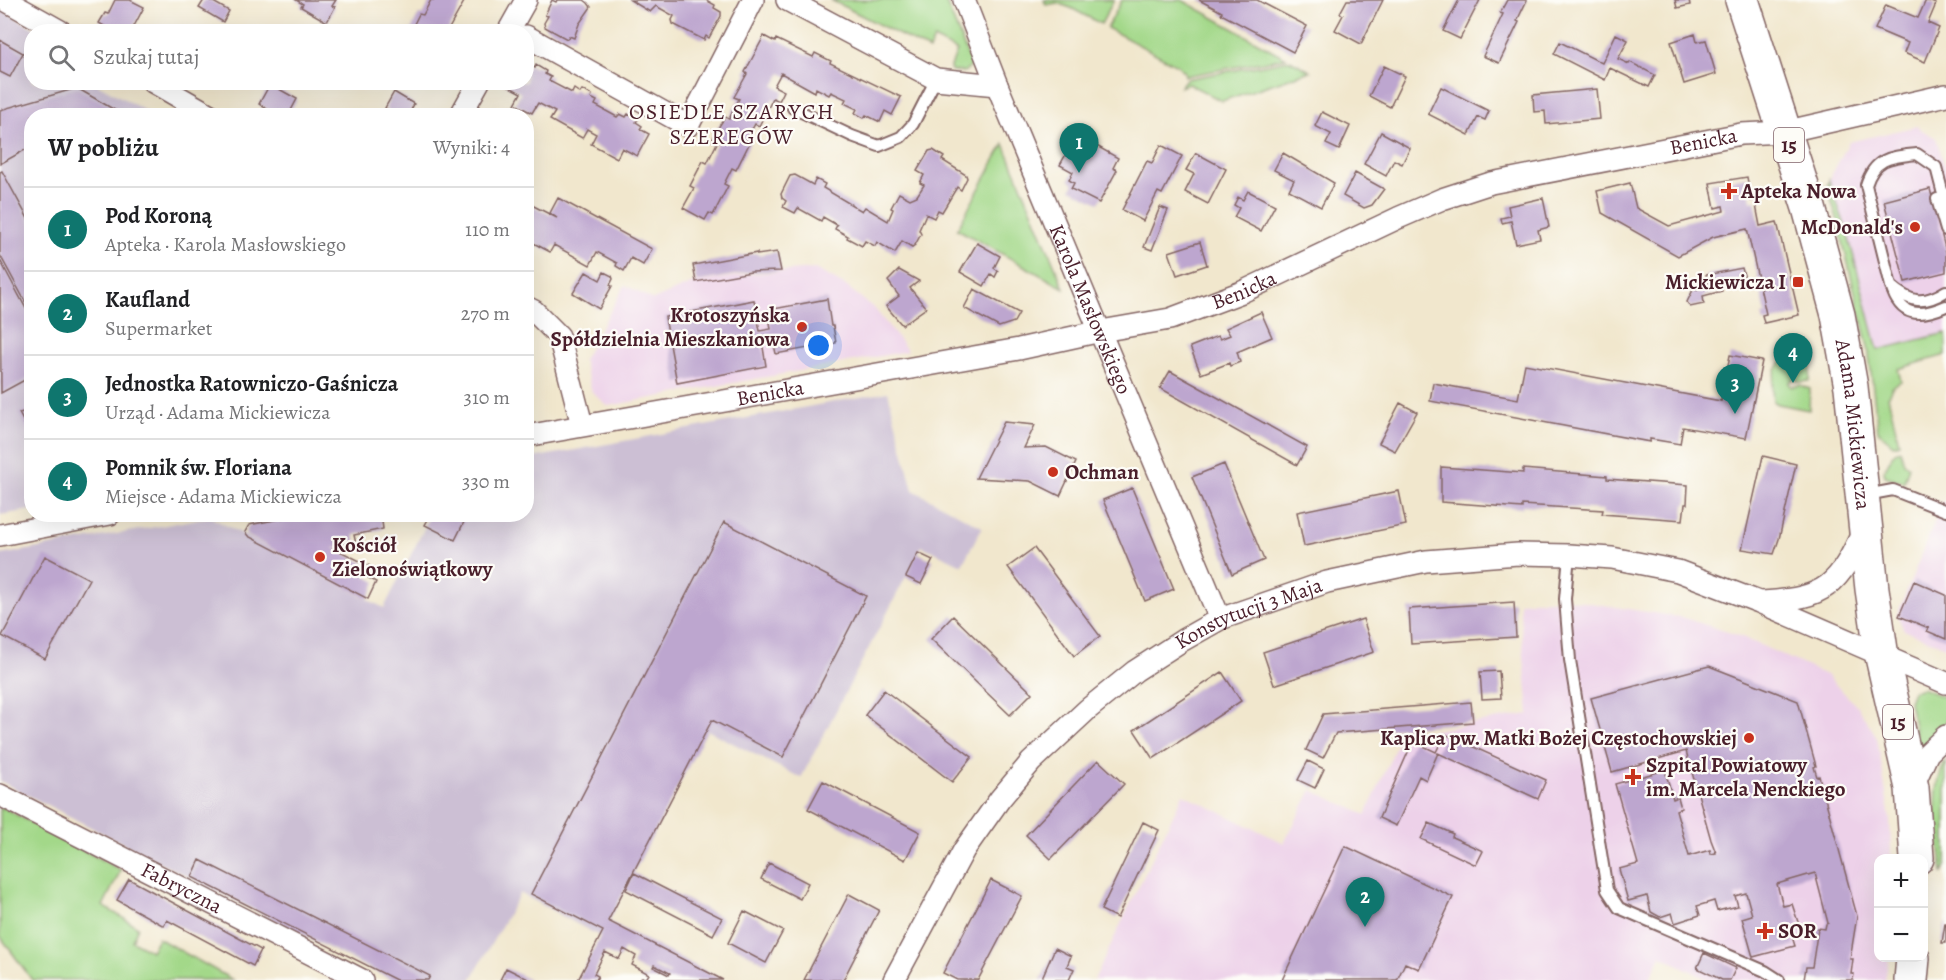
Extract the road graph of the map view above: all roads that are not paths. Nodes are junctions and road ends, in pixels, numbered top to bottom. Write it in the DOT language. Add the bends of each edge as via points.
graph roads {
  1 [pos="5,0"];
  2 [pos="526,0"];
  3 [pos="753,0"];
  4 [pos="787,0"];
  5 [pos="964,0"];
  6 [pos="1742,0"];
  7 [pos="48,24"];
  8 [pos="518,24"];
  9 [pos="534,42"];
  10 [pos="936,79"];
  11 [pos="997,86"];
  12 [pos="167,90"];
  13 [pos="475,90"];
  14 [pos="1946,95"];
  15 [pos="199,108"];
  16 [pos="464,108"];
  17 [pos="793,108"];
  18 [pos="1784,132"];
  19 [pos="1941,165"];
  20 [pos="1946,207"];
  21 [pos="1946,230"];
  22 [pos="1891,286"];
  23 [pos="1946,291"];
  24 [pos="1946,306"];
  25 [pos="534,311"];
  26 [pos="1101,331"];
  27 [pos="582,425"];
  28 [pos="534,434"];
  29 [pos="1864,511"];
  30 [pos="1946,512"];
  31 [pos="68,522"];
  32 [pos="0,535"];
  33 [pos="1569,555"];
  34 [pos="1759,602"];
  35 [pos="1220,619"];
  36 [pos="1882,657"];
  37 [pos="1946,683"];
  38 [pos="1946,735"];
  39 [pos="1912,788"];
  40 [pos="0,795"];
  41 [pos="1917,854"];
  42 [pos="1913,962"];
  43 [pos="362,980"];
  44 [pos="894,980"];
  45 [pos="1779,980"];
  46 [pos="1911,980"];
  1 -- 7 [label="street"];
  2 -- 8 [label="street"];
  3 -- 9 [label="street" via="688,126"];
  4 -- 10 [label="street"];
  5 -- 11 [label="street, Karola Masłowskiego"];
  6 -- 18 [label="main road, Adama Mickiewicza / 15"];
  10 -- 11 [label="street"];
  10 -- 17 [label="lane" via="913,124 901,137 879,146"];
  11 -- 26 [label="street, Karola Masłowskiego"];
  12 -- 15 [label="street"];
  13 -- 16 [label="street"];
  14 -- 18 [label="street, Benicka"];
  18 -- 26 [label="street, Benicka" via="1741,134 1491,183 1398,218 1232,296 1170,319"];
  18 -- 29 [label="main road, Adama Mickiewicza / 15" via="1838,315 1851,387"];
  19 -- 20 [label="lane"];
  19 -- 21 [label="lane" via="1932,177"];
  19 -- 22 [label="lane" via="1917,154 1889,158 1876,164 1870,173 1866,185"];
  22 -- 23 [label="lane" via="1911,300 1935,298"];
  22 -- 24 [label="lane" via="1903,309 1928,313"];
  25 -- 27 [label="street" via="559,336"];
  26 -- 27 [label="street, Benicka" via="1019,349"];
  26 -- 35 [label="street, Karola Masłowskiego"];
  27 -- 28 [label="street, Benicka"];
  29 -- 30 [label="lane" via="1893,489"];
  29 -- 34 [label="street, Konstytucji 3 Maja" via="1851,557 1837,579 1818,593"];
  29 -- 36 [label="main road, Adama Mickiewicza / 15"];
  31 -- 32 [label="street"];
  33 -- 34 [label="street, Konstytucji 3 Maja" via="1612,558 1678,571"];
  33 -- 35 [label="street, Konstytucji 3 Maja" via="1518,554 1397,566 1327,582"];
  33 -- 45 [label="lane" via="1565,599 1570,660 1607,890 1619,908"];
  34 -- 36 [label="street, Konstytucji 3 Maja"];
  35 -- 44 [label="street, Konstytucji 3 Maja" via="1135,671 1031,762 964,850"];
  36 -- 37 [label="street, Konstytucji 3 Maja"];
  36 -- 39 [label="main road, Adama Mickiewicza / 15"];
  38 -- 39 [label="street" via="1928,753"];
  39 -- 41 [label="main road, Adama Mickiewicza / 15"];
  40 -- 43 [label="street, Fabryczna"];
  42 -- 46 [label="main road"];
}
